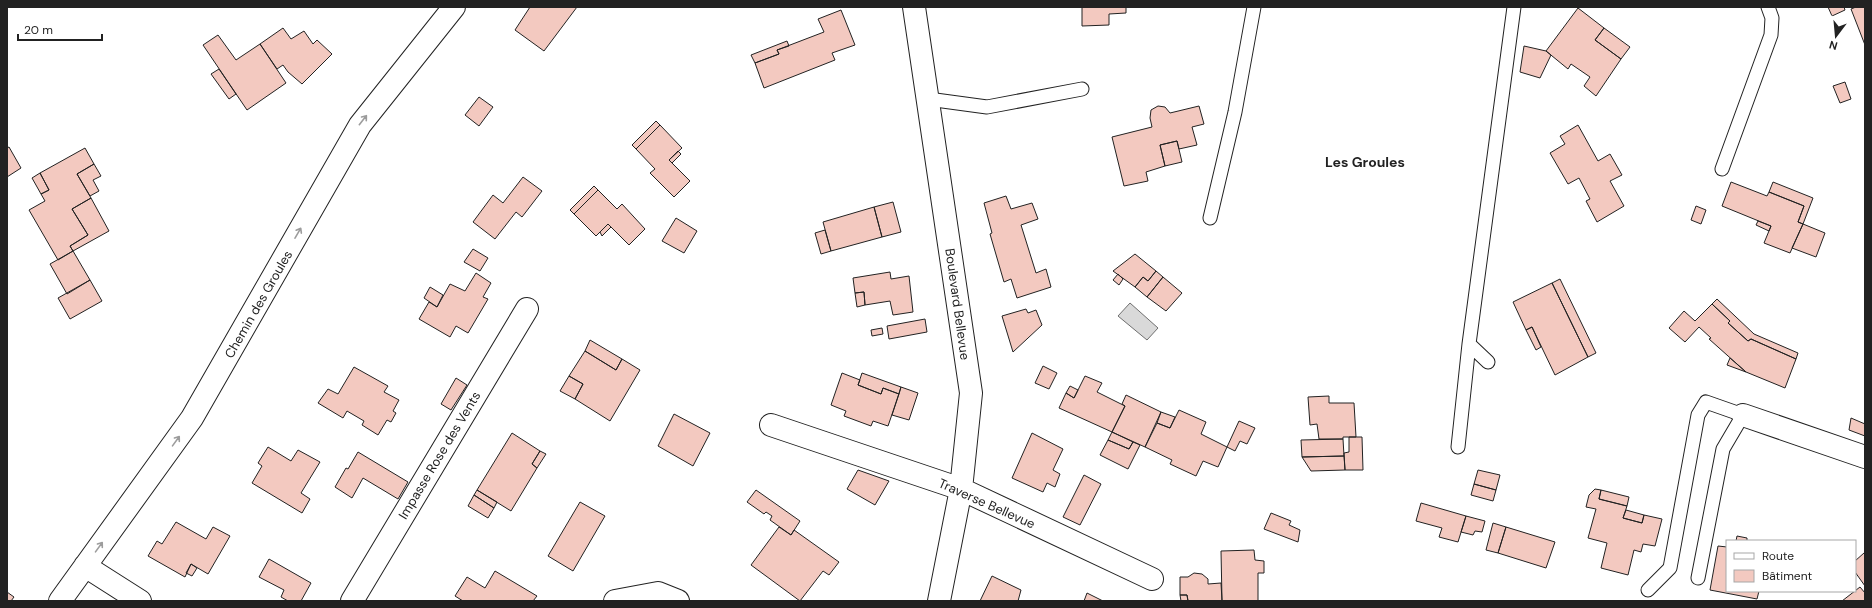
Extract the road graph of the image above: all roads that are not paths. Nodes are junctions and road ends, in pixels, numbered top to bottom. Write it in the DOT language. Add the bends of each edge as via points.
graph roads {
  1 [pos="454,7"];
  2 [pos="914,7"];
  3 [pos="1254,7"];
  4 [pos="1514,7"];
  5 [pos="1768,7"];
  6 [pos="1082,89"];
  7 [pos="928,99"];
  8 [pos="1722,170"];
  9 [pos="1210,218"];
  10 [pos="526,309"];
  11 [pos="1469,344"];
  12 [pos="1488,362"];
  13 [pos="1743,415"];
  14 [pos="771,424"];
  15 [pos="1458,447"];
  16 [pos="1865,457"];
  17 [pos="961,489"];
  18 [pos="85,566"];
  19 [pos="1698,578"];
  20 [pos="1152,579"];
  21 [pos="1648,590"];
  22 [pos="60,601"];
  23 [pos="140,601"];
  24 [pos="352,601"];
  25 [pos="615,601"];
  26 [pos="678,601"];
  27 [pos="939,601"];
  18 -- 1 [label="street, Chemin des Groules, one-way" via="192,418 360,125"];
  2 -- 7 [label="street, Boulevard Bellevue"];
  3 -- 9 [label="lane" via="1235,112"];
  4 -- 11 [label="lane"];
  5 -- 8 [label="lane" via="1772,18 1771,35"];
  6 -- 7 [label="lane" via="987,107"];
  7 -- 17 [label="street, Boulevard Bellevue" via="971,393"];
  10 -- 24 [label="street, Impasse Rose des Vents"];
  11 -- 12 [label="lane"];
  11 -- 15 [label="lane"];
  13 -- 16 [label="street"];
  13 -- 19 [label="lane" via="1723,449"];
  13 -- 21 [label="lane" via="1706,402 1698,415 1670,568"];
  14 -- 17 [label="street, Traverse Bellevue"];
  17 -- 20 [label="street, Traverse Bellevue"];
  17 -- 27 [label="street, Boulevard Bellevue"];
  18 -- 22 [label="street, Chemin des Groules"];
  18 -- 23 [label="street"];
  25 -- 26 [label="street" via="658,593"];
}
